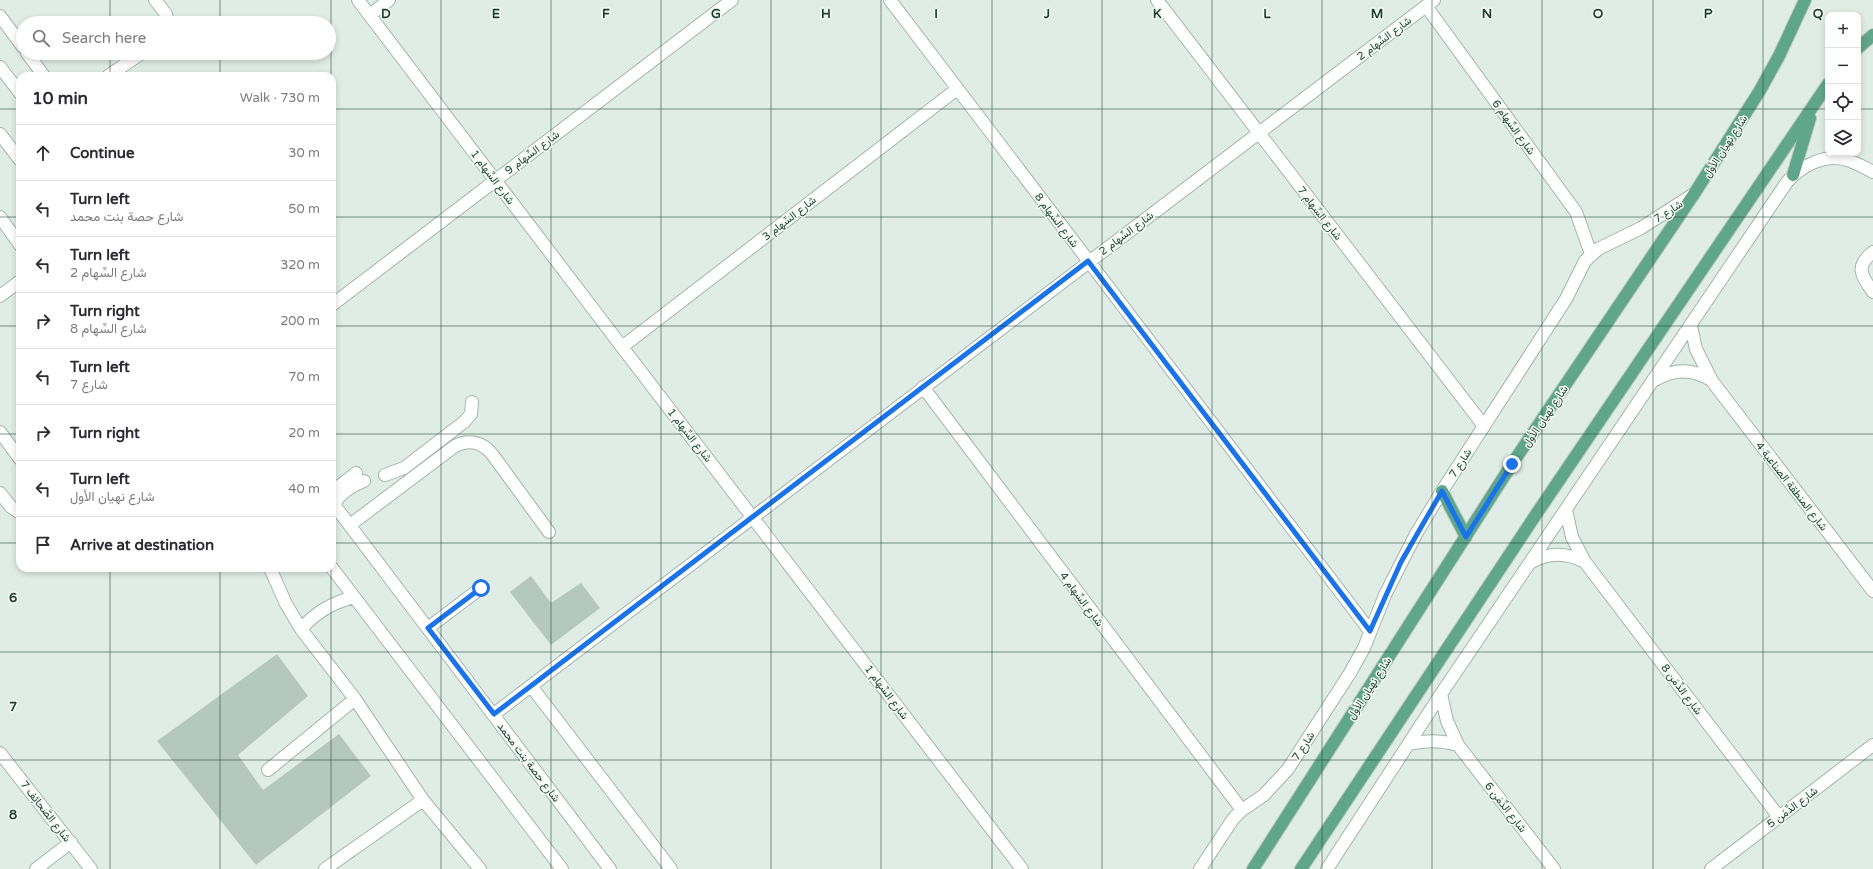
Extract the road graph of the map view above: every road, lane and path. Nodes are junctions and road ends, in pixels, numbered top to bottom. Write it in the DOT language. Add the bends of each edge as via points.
graph roads {
  1 [pos="155,0"];
  2 [pos="358,0"];
  3 [pos="389,0"];
  4 [pos="732,0"];
  5 [pos="890,0"];
  6 [pos="1157,0"];
  7 [pos="1805,0"];
  8 [pos="1430,3"];
  9 [pos="370,15"];
  10 [pos="0,16"];
  11 [pos="166,16"];
  12 [pos="1873,35"];
  13 [pos="16,38"];
  14 [pos="1861,45"];
  15 [pos="33,60"];
  16 [pos="132,60"];
  17 [pos="0,66"];
  18 [pos="41,72"];
  19 [pos="114,72"];
  20 [pos="16,88"];
  21 [pos="957,89"];
  22 [pos="1825,89"];
  23 [pos="1813,107"];
  24 [pos="1258,133"];
  25 [pos="0,134"];
  26 [pos="16,155"];
  27 [pos="1873,172"];
  28 [pos="1793,175"];
  29 [pos="496,180"];
  30 [pos="1694,194"];
  31 [pos="0,217"];
  32 [pos="16,239"];
  33 [pos="1873,252"];
  34 [pos="1591,254"];
  35 [pos="1088,261"];
  36 [pos="16,284"];
  37 [pos="1873,292"];
  38 [pos="0,296"];
  39 [pos="336,302"];
  40 [pos="1691,326"];
  41 [pos="622,347"];
  42 [pos="1654,381"];
  43 [pos="1712,381"];
  44 [pos="923,387"];
  45 [pos="472,402"];
  46 [pos="1484,426"];
  47 [pos="0,432"];
  48 [pos="16,454"];
  49 [pos="385,475"];
  50 [pos="336,487"];
  51 [pos="1442,491"];
  52 [pos="0,493"];
  53 [pos="336,500"];
  54 [pos="336,507"];
  55 [pos="16,510"];
  56 [pos="1566,510"];
  57 [pos="753,517"];
  58 [pos="350,526"];
  59 [pos="549,532"];
  60 [pos="1466,537"];
  61 [pos="1585,562"];
  62 [pos="1529,564"];
  63 [pos="274,572"];
  64 [pos="335,572"];
  65 [pos="481,588"];
  66 [pos="1873,591"];
  67 [pos="354,597"];
  68 [pos="428,628"];
  69 [pos="301,629"];
  70 [pos="1370,631"];
  71 [pos="531,686"];
  72 [pos="1441,694"];
  73 [pos="355,699"];
  74 [pos="494,714"];
  75 [pos="1409,744"];
  76 [pos="1458,745"];
  77 [pos="1873,746"];
  78 [pos="0,753"];
  79 [pos="268,770"];
  80 [pos="424,800"];
  81 [pos="1242,810"];
  82 [pos="1779,817"];
  83 [pos="71,842"];
  84 [pos="36,869"];
  85 [pos="91,869"];
  86 [pos="325,869"];
  87 [pos="480,869"];
  88 [pos="562,869"];
  89 [pos="610,869"];
  90 [pos="671,869"];
  91 [pos="1022,869"];
  92 [pos="1200,869"];
  93 [pos="1252,869"];
  94 [pos="1301,869"];
  95 [pos="1327,869"];
  96 [pos="1554,869"];
  97 [pos="1711,869"];
  1 -- 11 [label="street"];
  2 -- 9 [label="street, شارع السِّهام 1"];
  3 -- 9 [label="street"];
  4 -- 29 [label="street, شارع السِّهام 9"];
  5 -- 21 [label="street, شارع السِّهام 8"];
  6 -- 24 [label="street, شارع السِّهام 7"];
  7 -- 30 [label="main road, شارع نهيان الأول" via="1763,86"];
  8 -- 24 [label="street, شارع السِّهام 2"];
  8 -- 34 [label="street, شارع السِّهام 6" via="1576,212"];
  9 -- 29 [label="street, شارع السِّهام 1"];
  10 -- 13 [label="street"];
  12 -- 14 [label="main road"];
  15 -- 18 [label="street"];
  16 -- 19 [label="street"];
  17 -- 20 [label="street"];
  21 -- 35 [label="street, شارع السِّهام 8"];
  21 -- 41 [label="street, شارع السِّهام 3"];
  22 -- 23 [label="main road"];
  23 -- 28 [label="main road"];
  23 -- 94 [label="main road" via="1539,510"];
  24 -- 35 [label="street, شارع السِّهام 2"];
  24 -- 46 [label="street, شارع السِّهام 7"];
  25 -- 26 [label="street"];
  27 -- 28 [label="street" via="1850,160 1830,158 1810,163"];
  28 -- 40 [label="street"];
  29 -- 39 [label="street, شارع السِّهام 9"];
  29 -- 41 [label="street, شارع السِّهام 1"];
  30 -- 34 [label="street, شارع 7" via="1641,228 1605,244"];
  30 -- 60 [label="main road, شارع نهيان الأول" via="1512,464"];
  31 -- 32 [label="street"];
  33 -- 37 [label="street" via="1863,262 1861,272"];
  34 -- 46 [label="street, شارع 7" via="1566,299"];
  35 -- 44 [label="street, شارع السِّهام 2"];
  35 -- 70 [label="street, شارع السِّهام 8"];
  36 -- 38 [label="street"];
  40 -- 42 [label="street"];
  40 -- 43 [label="street, شارع المنطقة الصناعية 4" via="1700,360"];
  41 -- 57 [label="street, شارع السِّهام 1"];
  42 -- 43 [label="street, شارع المنطقة الصناعية 4" via="1669,373 1687,371"];
  42 -- 56 [label="street"];
  43 -- 66 [label="street, شارع المنطقة الصناعية 4"];
  44 -- 57 [label="street, شارع السِّهام 2"];
  44 -- 81 [label="street, شارع السِّهام 4"];
  45 -- 49 [label="street" via="471,414 464,422 404,468"];
  46 -- 51 [label="street, شارع 7"];
  47 -- 48 [label="street"];
  50 -- 53 [label="street" via="360,477"];
  51 -- 60 [label="main road"];
  51 -- 70 [label="street, شارع 7" via="1401,562"];
  52 -- 55 [label="street"];
  54 -- 58 [label="street, شارع حصة بنت محمد"];
  56 -- 61 [label="street, شارع الدِّمَن 8" via="1572,537"];
  56 -- 62 [label="street"];
  57 -- 71 [label="street, شارع السِّهام 2"];
  57 -- 91 [label="street, شارع السِّهام 1"];
  58 -- 59 [label="street" via="454,446 472,442 488,450"];
  58 -- 68 [label="street, شارع حصة بنت محمد"];
  60 -- 93 [label="main road, شارع نهيان الأول"];
  61 -- 62 [label="street" via="1570,556 1553,555"];
  61 -- 82 [label="street, شارع الدِّمَن 8"];
  62 -- 72 [label="street"];
  63 -- 69 [label="street" via="286,604"];
  64 -- 67 [label="street"];
  65 -- 68 [label="street"];
  67 -- 69 [label="street" via="325,608"];
  67 -- 88 [label="street"];
  68 -- 74 [label="street, شارع حصة بنت محمد"];
  69 -- 73 [label="street"];
  70 -- 81 [label="street, شارع 7" via="1357,661 1288,769 1264,795"];
  71 -- 74 [label="street, شارع السِّهام 2"];
  71 -- 90 [label="street"];
  72 -- 75 [label="street"];
  72 -- 76 [label="street, شارع الدِّمَن 6" via="1447,721"];
  73 -- 79 [label="street"];
  73 -- 80 [label="street"];
  74 -- 89 [label="street, شارع حصة بنت محمد"];
  75 -- 76 [label="street" via="1429,740"];
  75 -- 95 [label="street"];
  76 -- 96 [label="street, شارع الدِّمَن 6"];
  77 -- 82 [label="street, شارع الدِّمَن 5"];
  78 -- 83 [label="street, شارع الصَّحائِف 7"];
  80 -- 86 [label="street"];
  80 -- 87 [label="street"];
  81 -- 92 [label="street, شارع 7" via="1227,827"];
  82 -- 97 [label="street, شارع الدِّمَن 5"];
  83 -- 84 [label="street"];
  83 -- 85 [label="street, شارع الصَّحائِف 7"];
}
